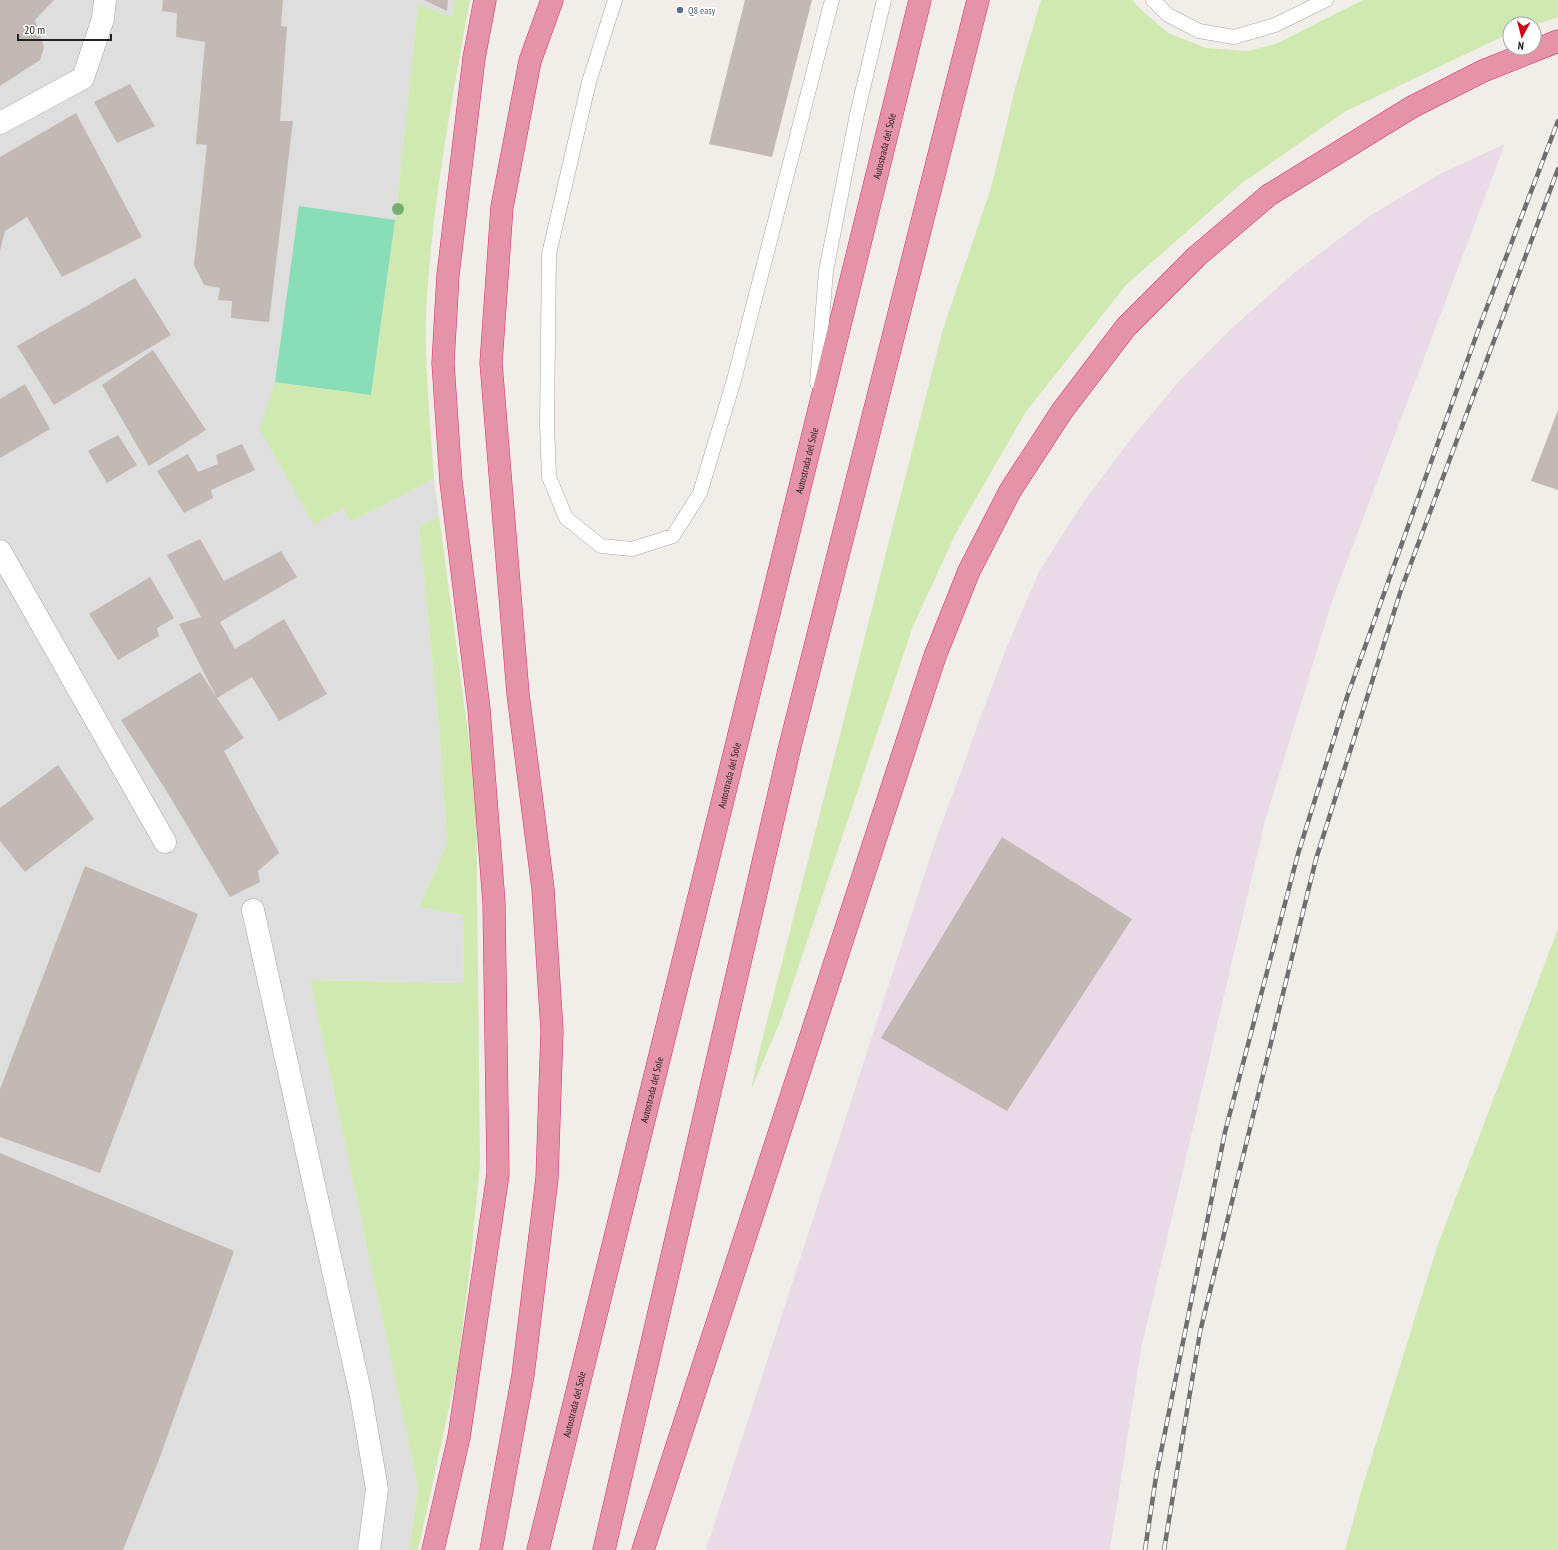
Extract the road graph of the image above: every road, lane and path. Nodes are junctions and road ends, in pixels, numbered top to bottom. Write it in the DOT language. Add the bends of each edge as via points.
graph roads {
  1 [pos="105,0"];
  2 [pos="485,0"];
  3 [pos="552,0"];
  4 [pos="614,0"];
  5 [pos="832,0"];
  6 [pos="884,0"];
  7 [pos="920,0"];
  8 [pos="978,0"];
  9 [pos="1153,0"];
  10 [pos="1326,0"];
  11 [pos="1558,41"];
  12 [pos="0,123"];
  13 [pos="813,433"];
  14 [pos="0,552"];
  15 [pos="165,842"];
  16 [pos="253,910"];
  17 [pos="369,1550"];
  18 [pos="433,1550"];
  19 [pos="491,1550"];
  20 [pos="538,1550"];
  21 [pos="604,1550"];
  22 [pos="643,1550"];
  1 -- 12 [label="street" via="103,19 83,78"];
  2 -- 18 [label="highway" via="474,58 448,275 443,363 451,482 479,709 494,904 498,1174 459,1437"];
  3 -- 19 [label="highway" via="530,61 502,207 491,363 518,694 543,888 552,1031 547,1178 523,1375"];
  4 -- 5 [label="lane" via="589,82 549,254 547,424 549,477 566,518 601,546 632,549 673,536 700,493 734,380"];
  6 -- 13 [label="lane" via="857,114 826,271"];
  7 -- 13 [label="highway, Autostrada del Sole"];
  8 -- 21 [label="highway" via="790,746"];
  9 -- 10 [label="lane" via="1168,15 1199,31 1234,37 1275,25"];
  11 -- 22 [label="highway" via="1483,71 1412,107 1269,195 1197,256 1126,327 1062,411 1010,490 969,571 934,656"];
  13 -- 20 [label="highway, Autostrada del Sole"];
  14 -- 15 [label="street"];
  16 -- 17 [label="street" via="362,1404 377,1489"];
}
